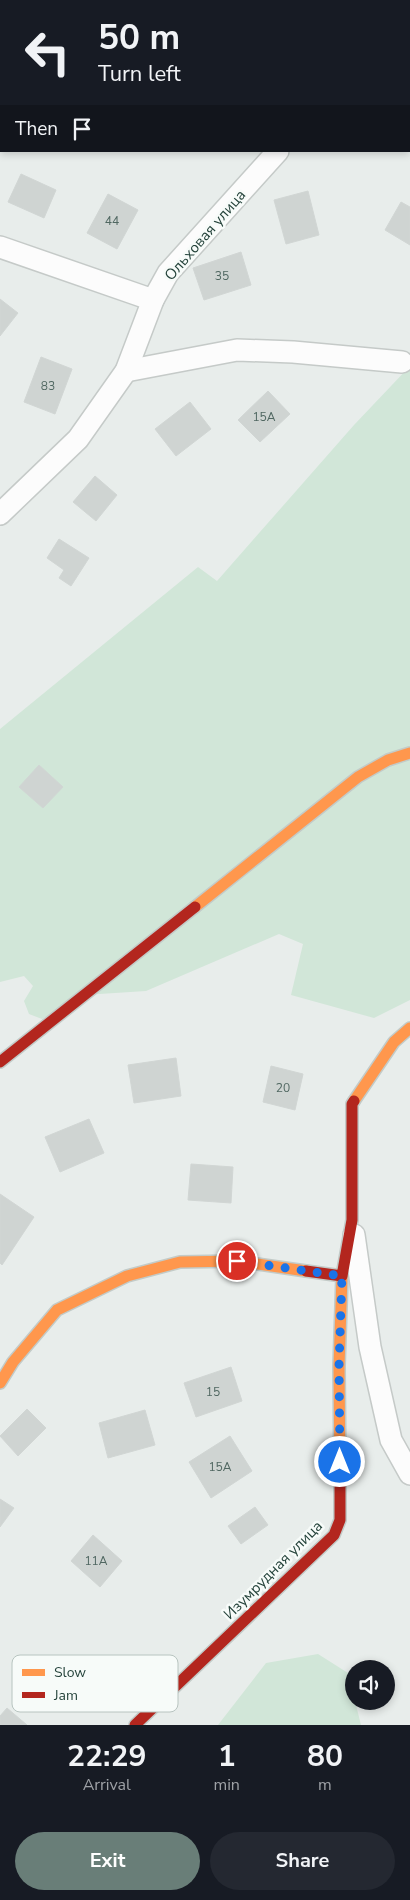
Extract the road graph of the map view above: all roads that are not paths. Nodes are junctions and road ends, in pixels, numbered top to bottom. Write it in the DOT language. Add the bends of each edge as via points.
graph roads {
  1 [pos="277,152"];
  2 [pos="0,247"];
  3 [pos="152,300"];
  4 [pos="402,362"];
  5 [pos="126,371"];
  6 [pos="0,514"];
  7 [pos="410,753"];
  8 [pos="410,1028"];
  9 [pos="0,1062"];
  10 [pos="352,1220"];
  11 [pos="342,1276"];
  12 [pos="0,1383"];
  13 [pos="410,1474"];
  14 [pos="178,1684"];
  15 [pos="149,1712"];
  16 [pos="135,1725"];
  1 -- 3 [label="street, Ольховая улица" via="168,273"];
  2 -- 3 [label="street"];
  3 -- 5 [label="street, Ольховая улица"];
  4 -- 5 [label="street" via="237,350"];
  5 -- 6 [label="street, Ольховая улица" via="78,439"];
  7 -- 9 [label="street" via="388,760 358,777"];
  8 -- 10 [label="street, Изумрудная улица" via="394,1042 352,1104"];
  10 -- 11 [label="street, Изумрудная улица"];
  10 -- 13 [label="street" via="370,1347 391,1440"];
  11 -- 12 [label="street" via="237,1261 180,1262 127,1276 57,1310 13,1362"];
  11 -- 14 [label="street, Изумрудная улица" via="340,1520 334,1535"];
  15 -- 16 [label="street, Изумрудная улица"];
}
